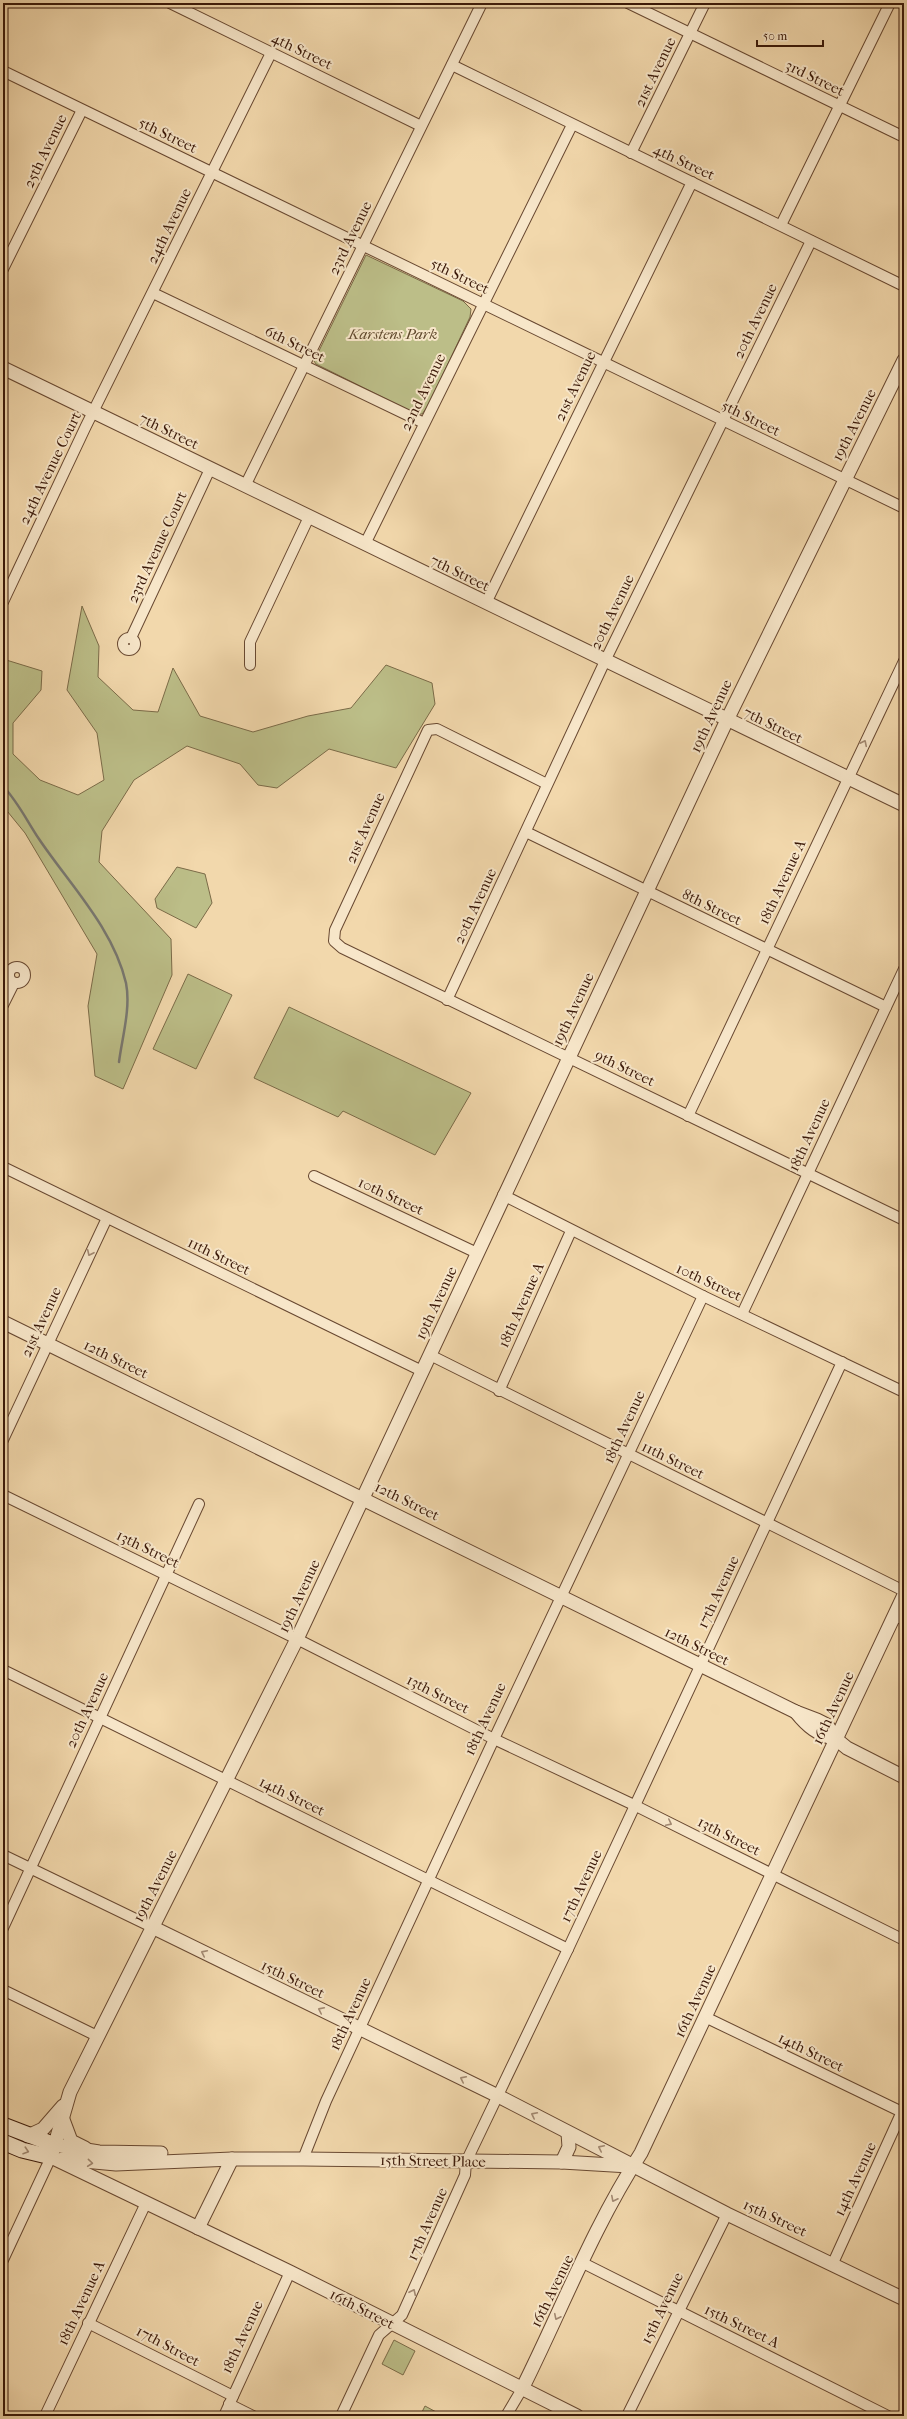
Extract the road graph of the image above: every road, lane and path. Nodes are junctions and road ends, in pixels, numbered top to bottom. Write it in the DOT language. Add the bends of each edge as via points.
graph roads {
  1 [pos="170,3"];
  2 [pos="482,3"];
  3 [pos="628,3"];
  4 [pos="705,3"];
  5 [pos="890,3"];
  6 [pos="690,34"];
  7 [pos="271,53"];
  8 [pos="452,65"];
  9 [pos="3,71"];
  10 [pos="839,107"];
  11 [pos="82,110"];
  12 [pos="572,125"];
  13 [pos="421,126"];
  14 [pos="904,137"];
  15 [pos="632,153"];
  16 [pos="212,173"];
  17 [pos="692,182"];
  18 [pos="781,225"];
  19 [pos="811,241"];
  20 [pos="363,246"];
  21 [pos="3,269"];
  22 [pos="904,286"];
  23 [pos="153,293"];
  24 [pos="482,303"];
  25 [pos="904,360"];
  26 [pos="603,363"];
  27 [pos="304,366"];
  28 [pos="3,368"];
  29 [pos="94,412"];
  30 [pos="722,421"];
  31 [pos="424,424"];
  32 [pos="210,469"];
  33 [pos="845,479"];
  34 [pos="245,486"];
  35 [pos="904,508"];
  36 [pos="309,517"];
  37 [pos="366,544"];
  38 [pos="3,602"];
  39 [pos="486,603"];
  40 [pos="131,638"];
  41 [pos="605,661"];
  42 [pos="904,661"];
  43 [pos="250,665"];
  44 [pos="727,720"];
  45 [pos="847,778"];
  46 [pos="547,784"];
  47 [pos="904,805"];
  48 [pos="526,832"];
  49 [pos="647,891"];
  50 [pos="334,941"];
  51 [pos="766,950"];
  52 [pos="904,969"];
  53 [pos="14,982"];
  54 [pos="447,1000"];
  55 [pos="3,1005"];
  56 [pos="886,1007"];
  57 [pos="568,1058"];
  58 [pos="688,1116"];
  59 [pos="3,1166"];
  60 [pos="808,1174"];
  61 [pos="314,1176"];
  62 [pos="503,1195"];
  63 [pos="107,1218"];
  64 [pos="904,1220"];
  65 [pos="571,1231"];
  66 [pos="477,1253"];
  67 [pos="704,1296"];
  68 [pos="742,1314"];
  69 [pos="3,1322"];
  70 [pos="48,1344"];
  71 [pos="430,1355"];
  72 [pos="842,1362"];
  73 [pos="422,1371"];
  74 [pos="499,1391"];
  75 [pos="904,1392"];
  76 [pos="3,1440"];
  77 [pos="629,1455"];
  78 [pos="3,1495"];
  79 [pos="363,1498"];
  80 [pos="199,1504"];
  81 [pos="766,1523"];
  82 [pos="166,1575"];
  83 [pos="904,1590"];
  84 [pos="904,1595"];
  85 [pos="562,1596"];
  86 [pos="899,1617"];
  87 [pos="297,1639"];
  88 [pos="700,1665"];
  89 [pos="3,1670"];
  90 [pos="100,1718"];
  91 [pos="494,1739"];
  92 [pos="836,1739"];
  93 [pos="904,1777"];
  94 [pos="227,1781"];
  95 [pos="634,1805"];
  96 [pos="3,1855"];
  97 [pos="30,1868"];
  98 [pos="772,1875"];
  99 [pos="430,1880"];
  100 [pos="152,1927"];
  101 [pos="3,1928"];
  102 [pos="904,1940"];
  103 [pos="568,1949"];
  104 [pos="3,1990"];
  105 [pos="705,2017"];
  106 [pos="361,2030"];
  107 [pos="98,2036"];
  108 [pos="498,2096"];
  109 [pos="66,2102"];
  110 [pos="903,2111"];
  111 [pos="62,2117"];
  112 [pos="3,2125"];
  113 [pos="568,2133"];
  114 [pos="28,2136"];
  115 [pos="3,2142"];
  116 [pos="53,2151"];
  117 [pos="90,2151"];
  118 [pos="232,2158"];
  119 [pos="303,2159"];
  120 [pos="466,2162"];
  121 [pos="562,2162"];
  122 [pos="633,2166"];
  123 [pos="146,2203"];
  124 [pos="727,2214"];
  125 [pos="198,2228"];
  126 [pos="3,2260"];
  127 [pos="583,2263"];
  128 [pos="833,2263"];
  129 [pos="290,2272"];
  130 [pos="904,2299"];
  131 [pos="677,2310"];
  132 [pos="88,2323"];
  133 [pos="391,2323"];
  134 [pos="522,2389"];
  135 [pos="231,2400"];
  136 [pos="45,2416"];
  137 [pos="224,2416"];
  138 [pos="253,2416"];
  139 [pos="341,2416"];
  140 [pos="506,2416"];
  141 [pos="577,2416"];
  142 [pos="627,2416"];
  143 [pos="888,2416"];
  1 -- 7 [label="street, 4th Street"];
  2 -- 8 [label="street, 23rd Avenue"];
  3 -- 6 [label="street, 3rd Street"];
  4 -- 6 [label="street, 21st Avenue"];
  5 -- 10 [label="street"];
  6 -- 10 [label="street, 3rd Street"];
  6 -- 15 [label="street, 21st Avenue"];
  7 -- 13 [label="street, 4th Street"];
  7 -- 16 [label="street, 24th Avenue"];
  8 -- 12 [label="street, 4th Street"];
  8 -- 13 [label="street, 23rd Avenue"];
  9 -- 11 [label="street, 5th Street"];
  10 -- 14 [label="street, 3rd Street"];
  10 -- 18 [label="street"];
  11 -- 16 [label="street, 5th Street"];
  11 -- 21 [label="street, 25th Avenue"];
  12 -- 15 [label="street, 4th Street"];
  12 -- 24 [label="street, 22nd Avenue"];
  13 -- 20 [label="street, 23rd Avenue"];
  15 -- 17 [label="street, 4th Street"];
  16 -- 20 [label="street, 5th Street"];
  16 -- 23 [label="street, 24th Avenue"];
  17 -- 18 [label="street, 4th Street"];
  17 -- 26 [label="street, 21st Avenue"];
  18 -- 19 [label="street, 4th Street"];
  19 -- 22 [label="street, 4th Street"];
  19 -- 30 [label="street, 20th Avenue"];
  20 -- 24 [label="street, 5th Street"];
  20 -- 27 [label="street, 23rd Avenue"];
  23 -- 27 [label="street, 6th Street"];
  23 -- 29 [label="street, 24th Avenue"];
  24 -- 26 [label="street, 5th Street"];
  24 -- 31 [label="street, 22nd Avenue"];
  25 -- 33 [label="street, 19th Avenue"];
  26 -- 30 [label="street, 5th Street"];
  26 -- 39 [label="street, 21st Avenue"];
  27 -- 31 [label="street, 6th Street"];
  27 -- 34 [label="street, 23rd Avenue"];
  28 -- 29 [label="street, 7th Street"];
  29 -- 32 [label="street, 7th Street"];
  29 -- 38 [label="street, 24th Avenue Court"];
  30 -- 33 [label="street, 5th Street"];
  30 -- 41 [label="street, 20th Avenue"];
  31 -- 37 [label="street, 22nd Avenue"];
  32 -- 34 [label="street, 7th Street"];
  32 -- 40 [label="street, 23rd Avenue Court"];
  33 -- 35 [label="street, 5th Street"];
  33 -- 44 [label="street, 19th Avenue"];
  34 -- 36 [label="street, 7th Street"];
  36 -- 37 [label="street, 7th Street"];
  36 -- 43 [label="street" via="250,642"];
  37 -- 39 [label="street, 7th Street"];
  39 -- 41 [label="street, 7th Street"];
  41 -- 44 [label="street, 7th Street"];
  41 -- 46 [label="street, 20th Avenue"];
  45 -- 42 [label="street, 18th Avenue A, one-way"];
  44 -- 45 [label="street, 7th Street"];
  44 -- 49 [label="street, 19th Avenue"];
  45 -- 47 [label="street, 7th Street"];
  45 -- 51 [label="street, 18th Avenue A"];
  46 -- 48 [label="street, 20th Avenue"];
  46 -- 50 [label="street, 21st Avenue" via="437,730 428,730 335,930"];
  48 -- 49 [label="street, 8th Street"];
  48 -- 54 [label="street, 20th Avenue"];
  49 -- 51 [label="street, 8th Street"];
  49 -- 57 [label="street, 19th Avenue"];
  50 -- 54 [label="street, 9th Street" via="342,948"];
  51 -- 56 [label="street, 8th Street"];
  51 -- 58 [label="street, 18th Avenue A"];
  52 -- 56 [label="street, 18th Avenue"];
  53 -- 55 [label="street"];
  54 -- 57 [label="street, 9th Street"];
  56 -- 60 [label="street, 18th Avenue"];
  57 -- 58 [label="street, 9th Street"];
  57 -- 62 [label="street, 19th Avenue"];
  58 -- 60 [label="street, 9th Street"];
  59 -- 63 [label="street, 11th Street"];
  60 -- 64 [label="street, 9th Street"];
  60 -- 68 [label="street, 18th Avenue"];
  61 -- 66 [label="street, 10th Street"];
  62 -- 65 [label="street, 10th Street"];
  62 -- 66 [label="street, 19th Avenue"];
  63 -- 70 [label="street, 21st Avenue, one-way"];
  63 -- 73 [label="street, 11th Street"];
  65 -- 67 [label="street, 10th Street"];
  65 -- 74 [label="street, 18th Avenue A"];
  66 -- 71 [label="street, 19th Avenue"];
  67 -- 68 [label="street, 10th Street"];
  67 -- 77 [label="street, 18th Avenue"];
  68 -- 72 [label="street, 10th Street"];
  69 -- 70 [label="street, 12th Street"];
  70 -- 76 [label="street, 21st Avenue"];
  70 -- 79 [label="street, 12th Street"];
  71 -- 73 [label="street, 19th Avenue"];
  71 -- 74 [label="street, 11th Street"];
  72 -- 75 [label="street, 10th Street"];
  72 -- 81 [label="street, 17th Avenue"];
  73 -- 79 [label="street, 19th Avenue"];
  74 -- 77 [label="street, 11th Street"];
  77 -- 81 [label="street, 11th Street"];
  77 -- 85 [label="street, 18th Avenue"];
  78 -- 82 [label="street, 13th Street"];
  79 -- 85 [label="street, 12th Street"];
  79 -- 87 [label="street, 19th Avenue"];
  80 -- 82 [label="street, 20th Avenue"];
  81 -- 83 [label="street, 11th Street"];
  81 -- 88 [label="street, 17th Avenue"];
  82 -- 87 [label="street, 13th Street"];
  82 -- 90 [label="street, 20th Avenue"];
  84 -- 86 [label="street, 16th Avenue"];
  85 -- 88 [label="street, 12th Street"];
  85 -- 91 [label="street, 18th Avenue"];
  86 -- 92 [label="street, 16th Avenue"];
  87 -- 91 [label="street, 13th Street"];
  87 -- 94 [label="street, 19th Avenue"];
  88 -- 92 [label="street, 12th Street" via="827,1725"];
  88 -- 95 [label="street, 17th Avenue"];
  89 -- 90 [label="street, 14th Street"];
  90 -- 94 [label="street, 14th Street"];
  90 -- 97 [label="street, 20th Avenue"];
  91 -- 95 [label="street, 13th Street"];
  91 -- 99 [label="street, 18th Avenue"];
  92 -- 93 [label="street, 12th Street" via="847,1748"];
  92 -- 98 [label="street, 16th Avenue"];
  94 -- 99 [label="street, 14th Street"];
  94 -- 100 [label="street, 19th Avenue"];
  95 -- 98 [label="street, 13th Street, one-way"];
  95 -- 103 [label="street, 17th Avenue"];
  96 -- 97 [label="street, 15th Street"];
  97 -- 100 [label="street, 15th Street"];
  97 -- 101 [label="street, 20th Avenue"];
  98 -- 102 [label="street, 13th Street"];
  98 -- 105 [label="street, 16th Avenue"];
  99 -- 103 [label="street, 14th Street"];
  99 -- 106 [label="street, 18th Avenue"];
  106 -- 100 [label="street, 15th Street, one-way"];
  100 -- 107 [label="street, 19th Avenue"];
  103 -- 108 [label="street, 17th Avenue"];
  104 -- 107 [label="street"];
  105 -- 110 [label="street, 14th Street"];
  105 -- 122 [label="street, 16th Avenue"];
  108 -- 106 [label="street, 15th Street, one-way"];
  106 -- 119 [label="street, 18th Avenue" via="326,2102"];
  107 -- 109 [label="street, 19th Avenue"];
  113 -- 108 [label="street, 15th Street, one-way"];
  108 -- 120 [label="street, 17th Avenue"];
  109 -- 111 [label="street, 19th Avenue"];
  109 -- 114 [label="street" via="43,2129"];
  110 -- 128 [label="street, 14th Avenue"];
  111 -- 116 [label="street, 19th Avenue"];
  111 -- 117 [label="street" via="71,2141"];
  112 -- 114 [label="main road, 15th Street Place"];
  113 -- 121 [label="street" via="569,2147"];
  122 -- 113 [label="street, 15th Street, one-way"];
  114 -- 116 [label="main road, 15th Street Place"];
  115 -- 116 [label="main road, one-way" via="22,2150"];
  116 -- 117 [label="street, 15th Street Place"];
  116 -- 118 [label="street, 15th Street Place, one-way" via="93,2163 116,2164"];
  116 -- 123 [label="street, 16th Street"];
  116 -- 126 [label="street, 19th Avenue"];
  117 -- 118 [label="street, 15th Street Place" via="216,2154"];
  118 -- 119 [label="street, 15th Street Place"];
  118 -- 125 [label="street"];
  119 -- 120 [label="street, 15th Street Place"];
  120 -- 121 [label="street, 15th Street Place"];
  133 -- 120 [label="street, 17th Avenue, one-way" via="402,2315 465,2175"];
  121 -- 122 [label="street, 15th Street Place"];
  122 -- 124 [label="street, 15th Street"];
  122 -- 127 [label="street, 16th Avenue, one-way" via="625,2177"];
  123 -- 125 [label="street, 16th Street"];
  123 -- 132 [label="street, 18th Avenue A"];
  124 -- 128 [label="street, 15th Street"];
  124 -- 131 [label="street, 15th Avenue"];
  125 -- 129 [label="street, 16th Street"];
  127 -- 131 [label="street, 15th Street A"];
  127 -- 134 [label="street, 16th Avenue, one-way"];
  128 -- 130 [label="street, 15th Street"];
  129 -- 133 [label="street, 16th Street"];
  129 -- 135 [label="street, 18th Avenue"];
  131 -- 142 [label="street, 15th Avenue"];
  131 -- 143 [label="street, 15th Street A"];
  132 -- 135 [label="street, 17th Street"];
  132 -- 136 [label="street, 18th Avenue A"];
  133 -- 134 [label="street, 16th Street"];
  133 -- 139 [label="street, 17th Avenue" via="379,2335"];
  134 -- 140 [label="street, 16th Avenue"];
  134 -- 141 [label="street, 16th Street"];
  135 -- 137 [label="street, 18th Avenue"];
  135 -- 138 [label="street, 17th Street"];
}
